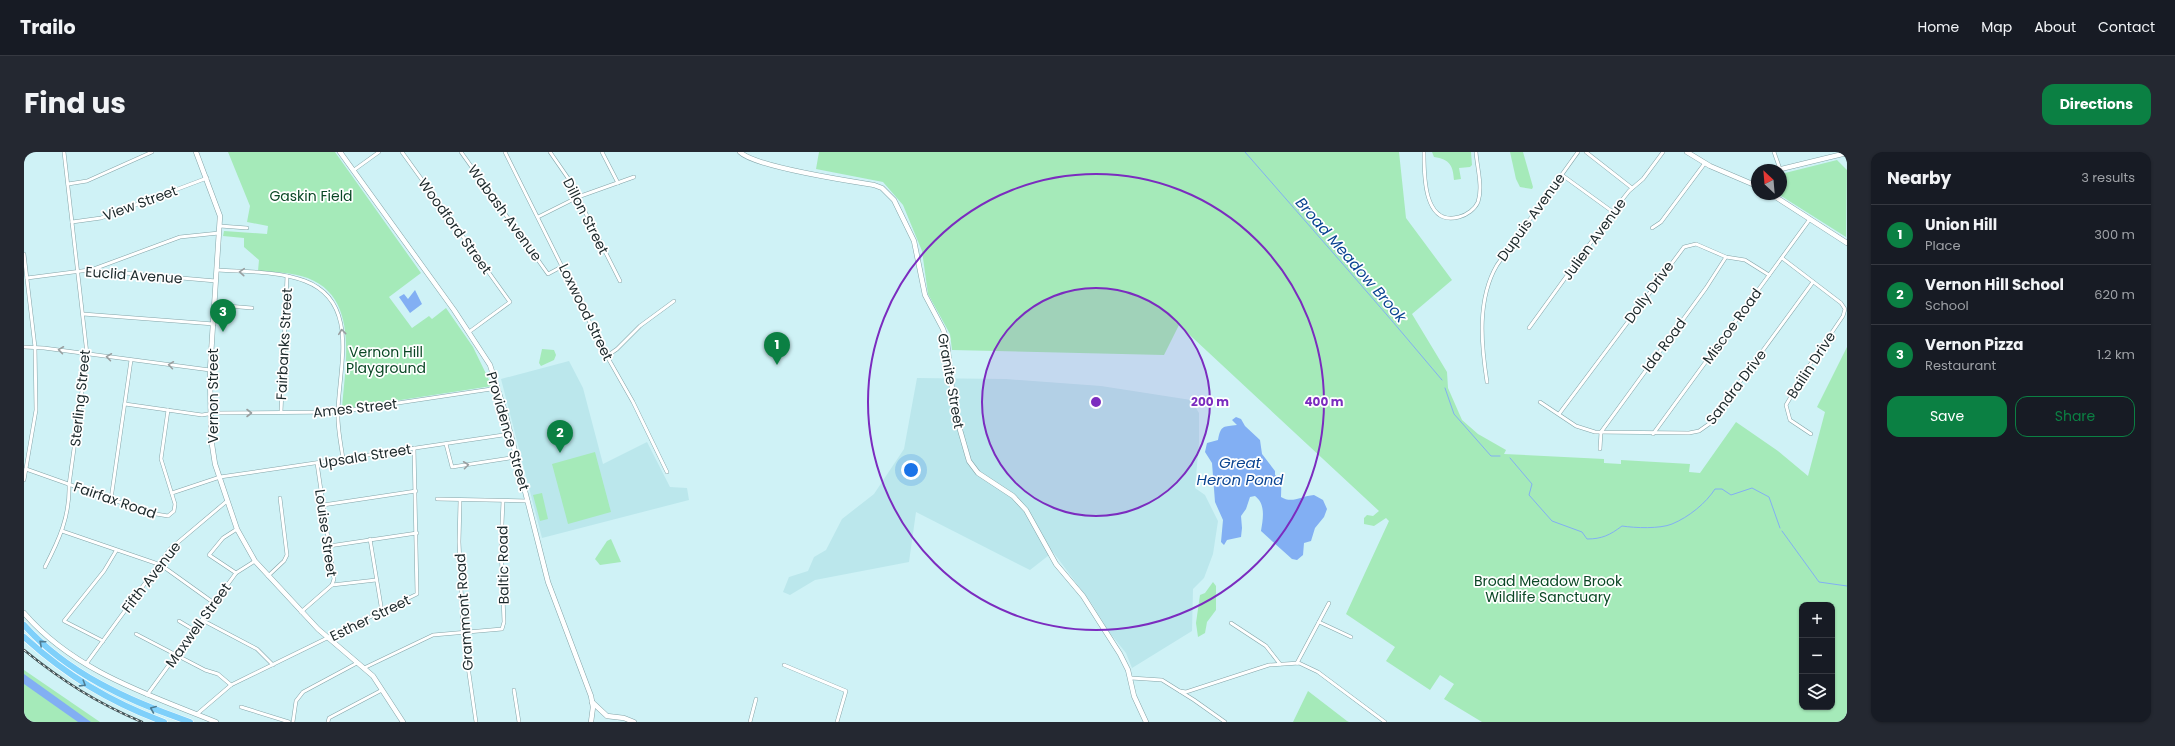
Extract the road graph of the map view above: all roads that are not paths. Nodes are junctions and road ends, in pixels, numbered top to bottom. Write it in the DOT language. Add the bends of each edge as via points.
graph roads {
  1 [pos="64,152"];
  2 [pos="152,152"];
  3 [pos="196,152"];
  4 [pos="340,152"];
  5 [pos="380,152"];
  6 [pos="402,152"];
  7 [pos="461,152"];
  8 [pos="505,152"];
  9 [pos="550,152"];
  10 [pos="602,152"];
  11 [pos="740,152"];
  12 [pos="1424,152"];
  13 [pos="1476,152"];
  14 [pos="1578,152"];
  15 [pos="1586,152"];
  16 [pos="1663,152"];
  17 [pos="1687,152"];
  18 [pos="1774,152"];
  19 [pos="1847,153"];
  20 [pos="1705,163"];
  21 [pos="1777,164"];
  22 [pos="1787,168"];
  23 [pos="354,170"];
  24 [pos="1562,175"];
  25 [pos="634,177"];
  26 [pos="206,178"];
  27 [pos="1751,181"];
  28 [pos="618,183"];
  29 [pos="68,184"];
  30 [pos="1632,188"];
  31 [pos="578,197"];
  32 [pos="1781,200"];
  33 [pos="1613,212"];
  34 [pos="538,217"];
  35 [pos="1810,218"];
  36 [pos="72,222"];
  37 [pos="220,226"];
  38 [pos="247,228"];
  39 [pos="1652,228"];
  40 [pos="220,233"];
  41 [pos="1847,242"];
  42 [pos="24,254"];
  43 [pos="1726,257"];
  44 [pos="1782,258"];
  45 [pos="24,261"];
  46 [pos="563,266"];
  47 [pos="89,270"];
  48 [pos="218,270"];
  49 [pos="78,271"];
  50 [pos="1769,275"];
  51 [pos="287,276"];
  52 [pos="27,278"];
  53 [pos="217,281"];
  54 [pos="620,281"];
  55 [pos="1813,282"];
  56 [pos="674,301"];
  57 [pos="215,305"];
  58 [pos="252,308"];
  59 [pos="83,314"];
  60 [pos="214,324"];
  61 [pos="1529,328"];
  62 [pos="469,332"];
  63 [pos="24,347"];
  64 [pos="35,347"];
  65 [pos="87,354"];
  66 [pos="606,356"];
  67 [pos="131,360"];
  68 [pos="210,370"];
  69 [pos="1487,382"];
  70 [pos="498,388"];
  71 [pos="1540,402"];
  72 [pos="125,404"];
  73 [pos="168,410"];
  74 [pos="281,412"];
  75 [pos="338,412"];
  76 [pos="210,414"];
  77 [pos="1559,414"];
  78 [pos="1601,432"];
  79 [pos="510,434"];
  80 [pos="1653,434"];
  81 [pos="1812,434"];
  82 [pos="446,444"];
  83 [pos="414,448"];
  84 [pos="1600,449"];
  85 [pos="516,457"];
  86 [pos="343,460"];
  87 [pos="317,463"];
  88 [pos="25,467"];
  89 [pos="667,472"];
  90 [pos="220,478"];
  91 [pos="24,480"];
  92 [pos="69,485"];
  93 [pos="416,491"];
  94 [pos="172,492"];
  95 [pos="280,498"];
  96 [pos="111,499"];
  97 [pos="437,499"];
  98 [pos="227,501"];
  99 [pos="460,501"];
  100 [pos="503,501"];
  101 [pos="528,501"];
  102 [pos="323,505"];
  103 [pos="237,529"];
  104 [pos="62,531"];
  105 [pos="417,533"];
  106 [pos="370,539"];
  107 [pos="329,546"];
  108 [pos="116,550"];
  109 [pos="255,561"];
  110 [pos="158,565"];
  111 [pos="45,567"];
  112 [pos="236,573"];
  113 [pos="268,576"];
  114 [pos="376,580"];
  115 [pos="332,585"];
  116 [pos="214,602"];
  117 [pos="1330,603"];
  118 [pos="301,612"];
  119 [pos="382,612"];
  120 [pos="24,613"];
  121 [pos="202,620"];
  122 [pos="179,621"];
  123 [pos="1319,622"];
  124 [pos="1231,623"];
  125 [pos="24,625"];
  126 [pos="194,630"];
  127 [pos="463,632"];
  128 [pos="136,634"];
  129 [pos="24,637"];
  130 [pos="1351,637"];
  131 [pos="328,638"];
  132 [pos="103,641"];
  133 [pos="177,654"];
  134 [pos="357,663"];
  135 [pos="1297,663"];
  136 [pos="86,664"];
  137 [pos="1280,664"];
  138 [pos="273,665"];
  139 [pos="784,665"];
  140 [pos="364,668"];
  141 [pos="1131,678"];
  142 [pos="231,685"];
  143 [pos="382,690"];
  144 [pos="514,690"];
  145 [pos="1180,691"];
  146 [pos="147,695"];
  147 [pos="756,699"];
  148 [pos="592,702"];
  149 [pos="241,707"];
  150 [pos="197,714"];
  151 [pos="164,722"];
  152 [pos="190,722"];
  153 [pos="216,722"];
  154 [pos="289,722"];
  155 [pos="293,722"];
  156 [pos="328,722"];
  157 [pos="403,722"];
  158 [pos="476,722"];
  159 [pos="519,722"];
  160 [pos="591,722"];
  161 [pos="634,722"];
  162 [pos="750,722"];
  163 [pos="837,722"];
  164 [pos="1146,722"];
  165 [pos="1225,722"];
  166 [pos="1385,722"];
  1 -- 29 [label="street, Sterling Street"];
  2 -- 29 [label="street" via="87,181"];
  3 -- 26 [label="street, Vernon Street"];
  4 -- 23 [label="street, Providence Street"];
  5 -- 23 [label="street"];
  6 -- 62 [label="street, Woodford Street" via="510,302"];
  7 -- 46 [label="street, Wabash Avenue" via="548,274"];
  8 -- 34 [label="street, Loxwood Street"];
  9 -- 31 [label="street, Dillon Street"];
  10 -- 28 [label="street"];
  11 -- 141 [label="street, Granite Street" via="751,159 770,164 874,185 882,188 894,200 918,251 922,288 945,334 954,408 969,461 978,473 1013,496 1026,510 1056,564 1083,596 1120,654"];
  12 -- 13 [label="street" via="1427,196 1435,210 1451,218 1468,213 1478,202"];
  14 -- 24 [label="street, Dupuis Avenue"];
  15 -- 30 [label="street"];
  16 -- 30 [label="street, Julien Avenue" via="1643,179"];
  17 -- 20 [label="street"];
  18 -- 21 [label="street"];
  19 -- 22 [label="street"];
  20 -- 27 [label="street"];
  20 -- 39 [label="street" via="1661,222"];
  23 -- 62 [label="street, Providence Street"];
  24 -- 33 [label="street"];
  24 -- 69 [label="street, Dupuis Avenue" via="1497,264 1487,284 1483,306"];
  25 -- 28 [label="street"];
  26 -- 36 [label="street, View Street" via="101,218"];
  26 -- 37 [label="street, Vernon Street" via="219,212"];
  28 -- 31 [label="street"];
  29 -- 36 [label="street, Sterling Street"];
  30 -- 33 [label="street, Julien Avenue"];
  31 -- 34 [label="street"];
  31 -- 54 [label="street, Dillon Street"];
  32 -- 35 [label="street"];
  33 -- 61 [label="street, Julien Avenue"];
  34 -- 46 [label="street, Loxwood Street"];
  35 -- 41 [label="street"];
  35 -- 44 [label="street, Miscoe Road"];
  36 -- 49 [label="street, Sterling Street"];
  37 -- 38 [label="street"];
  37 -- 40 [label="street, Vernon Street"];
  40 -- 47 [label="street" via="180,237"];
  40 -- 48 [label="street, Vernon Street"];
  42 -- 45 [label="street"];
  43 -- 50 [label="street, Dolly Drive" via="1745,260"];
  43 -- 77 [label="street, Dolly Drive" via="1696,244 1681,249"];
  43 -- 78 [label="street, Ida Road"];
  44 -- 50 [label="street, Miscoe Road"];
  44 -- 55 [label="street"];
  45 -- 52 [label="street"];
  46 -- 66 [label="street, Loxwood Street"];
  47 -- 49 [label="street, Euclid Avenue"];
  47 -- 53 [label="street, Euclid Avenue"];
  51 -- 48 [label="street, one-way"];
  48 -- 53 [label="street, Vernon Street"];
  49 -- 52 [label="street, Euclid Avenue"];
  49 -- 59 [label="street, Sterling Street"];
  50 -- 80 [label="street, Miscoe Road"];
  51 -- 74 [label="street, Fairbanks Street"];
  75 -- 51 [label="street, one-way" via="343,336 338,314 329,298 320,290"];
  52 -- 64 [label="street"];
  53 -- 57 [label="street, Vernon Street"];
  55 -- 80 [label="street, Sandra Drive" via="1706,427 1695,432"];
  55 -- 81 [label="street, Bailin Drive" via="1841,303 1845,309 1786,405 1790,420"];
  56 -- 66 [label="street"];
  57 -- 58 [label="street"];
  57 -- 60 [label="street, Vernon Street"];
  59 -- 60 [label="street"];
  59 -- 65 [label="street, Sterling Street"];
  60 -- 68 [label="street, Vernon Street"];
  62 -- 70 [label="street, Providence Street" via="490,366"];
  63 -- 64 [label="street"];
  65 -- 64 [label="street, one-way"];
  64 -- 88 [label="street" via="36,410"];
  67 -- 65 [label="street, one-way"];
  65 -- 92 [label="street, Sterling Street"];
  66 -- 89 [label="street, Loxwood Street" via="633,402"];
  68 -- 67 [label="street, one-way"];
  67 -- 72 [label="street"];
  68 -- 76 [label="street, Vernon Street"];
  70 -- 75 [label="street, Ames Street"];
  70 -- 79 [label="street, Providence Street"];
  71 -- 77 [label="street, Sandra Drive"];
  72 -- 73 [label="street, Ames Street"];
  72 -- 96 [label="street"];
  73 -- 76 [label="street, Ames Street"];
  73 -- 94 [label="street, Fairfax Road" via="161,454"];
  74 -- 75 [label="street, Ames Street"];
  76 -- 74 [label="street, Ames Street, one-way"];
  75 -- 86 [label="street"];
  76 -- 90 [label="street, Vernon Street" via="213,453"];
  77 -- 78 [label="street, Sandra Drive" via="1580,428"];
  78 -- 80 [label="street, Sandra Drive"];
  78 -- 84 [label="street"];
  79 -- 82 [label="street, Upsala Street"];
  79 -- 85 [label="street, Providence Street"];
  82 -- 83 [label="street, Upsala Street"];
  82 -- 85 [label="street, one-way" via="452,467"];
  83 -- 86 [label="street, Upsala Street"];
  83 -- 93 [label="street, Esther Street"];
  85 -- 101 [label="street, Providence Street"];
  86 -- 87 [label="street, Upsala Street"];
  87 -- 90 [label="street, Upsala Street"];
  87 -- 102 [label="street, Louise Street"];
  88 -- 91 [label="street"];
  88 -- 92 [label="street, Fairfax Road"];
  90 -- 94 [label="street, Upsala Street"];
  90 -- 98 [label="street, Vernon Street"];
  92 -- 96 [label="street, Fairfax Road"];
  92 -- 104 [label="street, Sterling Street" via="70,501"];
  93 -- 102 [label="street"];
  93 -- 105 [label="street, Esther Street"];
  94 -- 96 [label="street, Fairfax Road" via="175,508 166,516"];
  95 -- 113 [label="street" via="287,555"];
  97 -- 99 [label="street"];
  98 -- 103 [label="street, Vernon Street"];
  98 -- 110 [label="street, Fifth Avenue" via="178,541"];
  99 -- 100 [label="street"];
  99 -- 127 [label="street, Grammont Road"];
  100 -- 101 [label="street"];
  100 -- 127 [label="street, Baltic Road" via="501,548 504,622 502,628"];
  101 -- 148 [label="street, Providence Street" via="548,582"];
  102 -- 107 [label="street, Louise Street"];
  103 -- 109 [label="street, Vernon Street"];
  103 -- 112 [label="street" via="222,538 209,555"];
  104 -- 108 [label="street"];
  104 -- 111 [label="street, Sterling Street"];
  105 -- 106 [label="street"];
  105 -- 119 [label="street, Esther Street" via="418,592"];
  106 -- 107 [label="street"];
  106 -- 114 [label="street"];
  107 -- 115 [label="street, Louise Street" via="334,579"];
  108 -- 110 [label="street"];
  108 -- 132 [label="street" via="101,575 64,621"];
  109 -- 112 [label="street, Maxwell Street"];
  109 -- 113 [label="street, Vernon Street"];
  110 -- 116 [label="street"];
  110 -- 132 [label="street, Fifth Avenue"];
  112 -- 116 [label="street, Maxwell Street"];
  113 -- 118 [label="street, Vernon Street"];
  114 -- 115 [label="street"];
  114 -- 119 [label="street"];
  115 -- 118 [label="street, Louise Street"];
  116 -- 121 [label="street, Maxwell Street"];
  117 -- 123 [label="street"];
  118 -- 131 [label="street, Vernon Street"];
  119 -- 131 [label="street, Esther Street"];
  120 -- 136 [label="street" via="54,642"];
  121 -- 126 [label="street, Maxwell Street"];
  121 -- 138 [label="street" via="259,650"];
  122 -- 126 [label="street"];
  123 -- 130 [label="street"];
  123 -- 135 [label="street"];
  124 -- 137 [label="street" via="1266,646"];
  152 -- 125 [label="highway, one-way" via="150,708 92,679 52,651"];
  126 -- 133 [label="street, Maxwell Street"];
  127 -- 140 [label="street" via="433,635"];
  127 -- 158 [label="street, Grammont Road"];
  128 -- 133 [label="street"];
  129 -- 151 [label="highway, one-way" via="66,672 92,689"];
  131 -- 134 [label="street, Vernon Street"];
  131 -- 138 [label="street, Esther Street"];
  132 -- 136 [label="street, Fifth Avenue"];
  133 -- 142 [label="street" via="218,674"];
  133 -- 146 [label="street, Maxwell Street"];
  134 -- 140 [label="street, Vernon Street"];
  134 -- 155 [label="street" via="299,695"];
  135 -- 137 [label="street"];
  135 -- 166 [label="street" via="1318,672"];
  136 -- 146 [label="street" via="115,681"];
  137 -- 145 [label="street" via="1186,692"];
  138 -- 142 [label="street, Esther Street"];
  139 -- 163 [label="street" via="846,692"];
  140 -- 143 [label="street, Vernon Street"];
  141 -- 145 [label="street" via="1156,679"];
  141 -- 164 [label="street, Granite Street" via="1134,696"];
  142 -- 150 [label="street, Esther Street"];
  143 -- 156 [label="street" via="329,718"];
  143 -- 157 [label="street, Vernon Street"];
  144 -- 159 [label="street"];
  145 -- 165 [label="street"];
  146 -- 150 [label="street"];
  147 -- 162 [label="street"];
  148 -- 160 [label="street, Providence Street"];
  148 -- 161 [label="street" via="604,715"];
  149 -- 154 [label="street"];
  150 -- 153 [label="street"];
}
